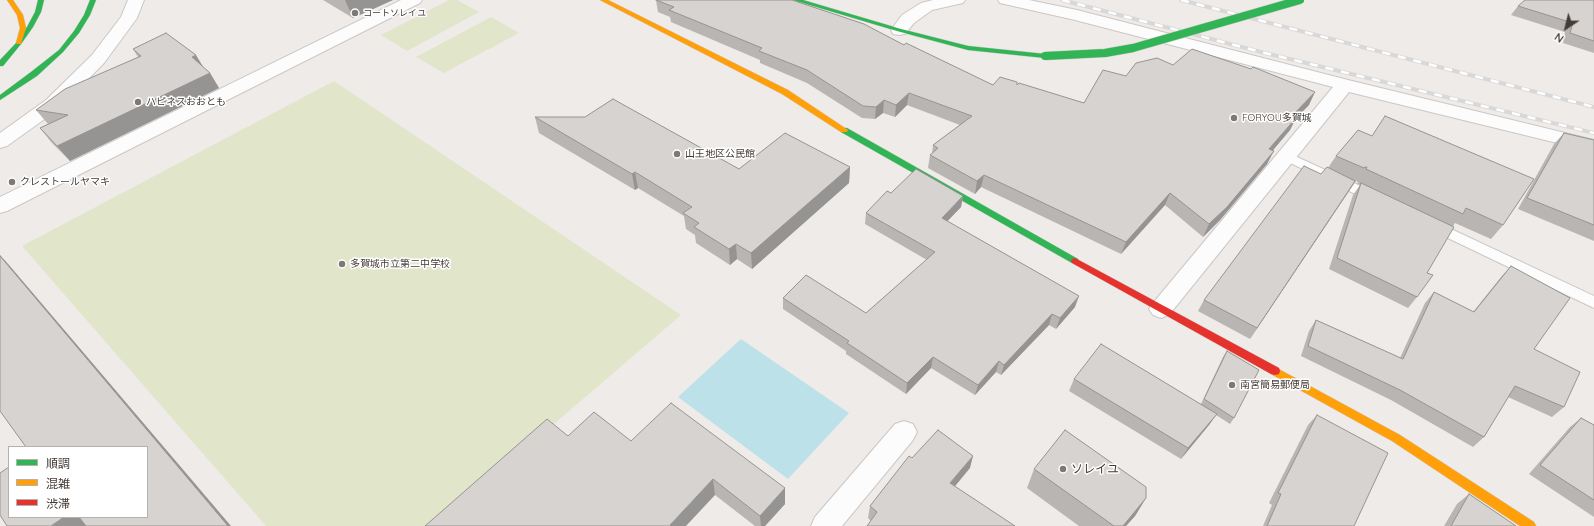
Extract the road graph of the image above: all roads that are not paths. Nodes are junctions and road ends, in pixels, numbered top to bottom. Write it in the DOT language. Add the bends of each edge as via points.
graph roads {
  1 [pos="10,0"];
  2 [pos="41,0"];
  3 [pos="93,0"];
  4 [pos="136,0"];
  5 [pos="414,0"];
  6 [pos="796,0"];
  7 [pos="957,0"];
  8 [pos="1006,0"];
  9 [pos="1300,0"];
  10 [pos="609,1"];
  11 [pos="899,30"];
  12 [pos="19,43"];
  13 [pos="0,64"];
  14 [pos="1345,85"];
  15 [pos="0,98"];
  16 [pos="0,142"];
  17 [pos="1594,146"];
  18 [pos="1286,156"];
  19 [pos="1386,203"];
  20 [pos="0,206"];
  21 [pos="1422,220"];
  22 [pos="1594,302"];
  23 [pos="1161,309"];
  24 [pos="904,432"];
  25 [pos="825,526"];
  26 [pos="1530,526"];
  1 -- 12 [label="main road" via="20,15 23,28"];
  2 -- 12 [label="main road" via="38,12"];
  3 -- 15 [label="main road" via="77,32 61,51"];
  4 -- 16 [label="street" via="129,18 98,59 53,104"];
  5 -- 20 [label="street"];
  6 -- 11 [label="main road"];
  7 -- 11 [label="street" via="927,6 908,19"];
  8 -- 14 [label="street" via="1077,15"];
  9 -- 11 [label="main road, bridge" via="1133,48 1105,53 1045,56 1007,53 968,48"];
  10 -- 23 [label="main road" via="785,92 855,137"];
  12 -- 13 [label="main road"];
  14 -- 17 [label="street"];
  14 -- 18 [label="street"];
  18 -- 19 [label="lane"];
  18 -- 23 [label="street"];
  21 -- 22 [label="lane"];
  23 -- 26 [label="main road" via="1396,438"];
  24 -- 25 [label="street"];
}
